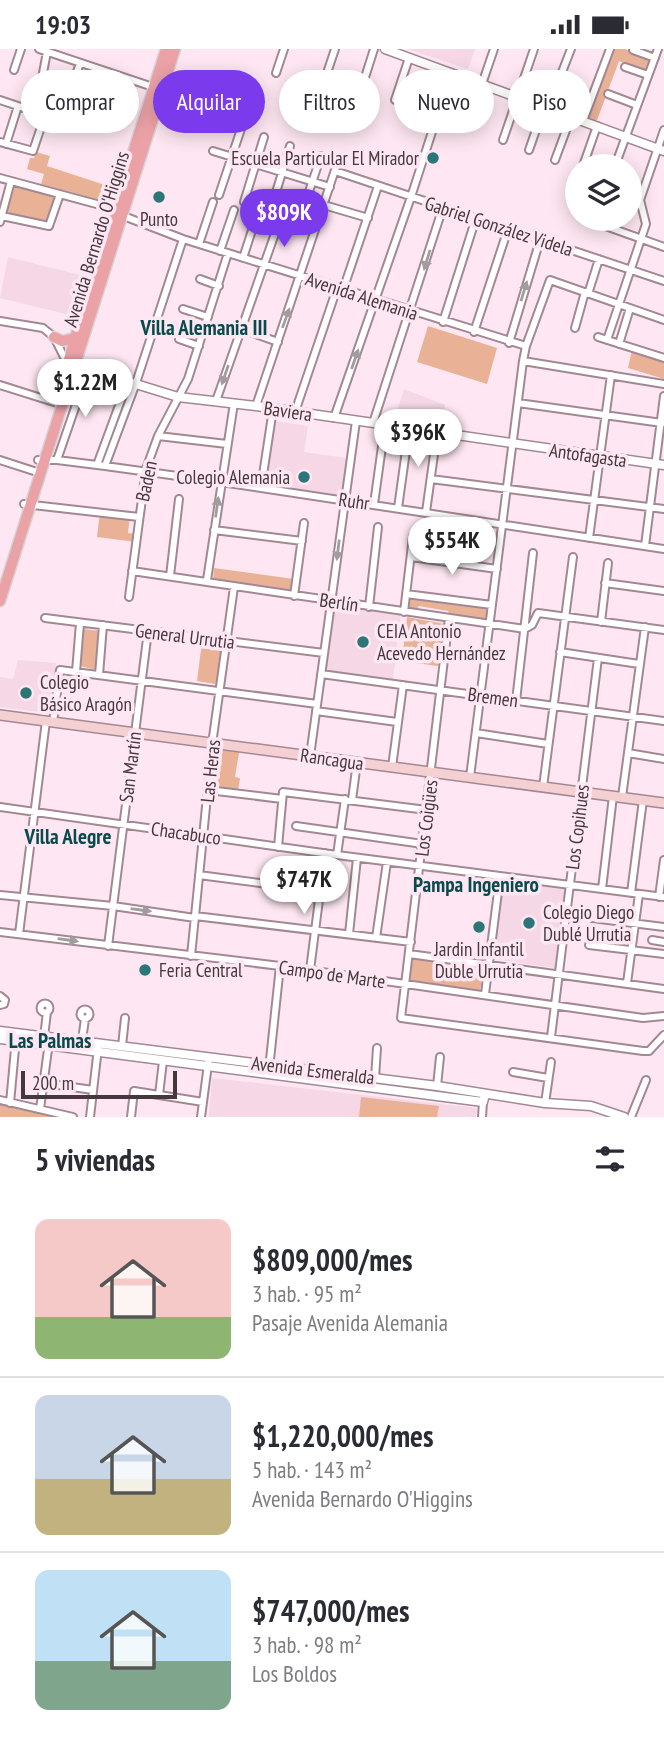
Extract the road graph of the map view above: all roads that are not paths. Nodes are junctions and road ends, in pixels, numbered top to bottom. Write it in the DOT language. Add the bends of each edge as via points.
graph roads {
  1 [pos="21,49"];
  2 [pos="39,49"];
  3 [pos="166,49"];
  4 [pos="175,49"];
  5 [pos="284,49"];
  6 [pos="335,49"];
  7 [pos="374,49"];
  8 [pos="385,49"];
  9 [pos="494,49"];
  10 [pos="534,49"];
  11 [pos="571,49"];
  12 [pos="610,49"];
  13 [pos="658,49"];
  14 [pos="633,50"];
  15 [pos="47,52"];
  16 [pos="409,58"];
  17 [pos="654,58"];
  18 [pos="80,63"];
  19 [pos="625,67"];
  20 [pos="169,68"];
  21 [pos="14,70"];
  22 [pos="44,70"];
  23 [pos="78,70"];
  24 [pos="102,70"];
  25 [pos="328,70"];
  26 [pos="367,70"];
  27 [pos="405,70"];
  28 [pos="443,70"];
  29 [pos="487,70"];
  30 [pos="527,70"];
  31 [pos="562,70"];
  32 [pos="276,73"];
  33 [pos="648,75"];
  34 [pos="139,83"];
  35 [pos="152,87"];
  36 [pos="608,93"];
  37 [pos="0,100"];
  38 [pos="591,100"];
  39 [pos="637,105"];
  40 [pos="18,106"];
  41 [pos="150,124"];
  42 [pos="591,124"];
  43 [pos="508,125"];
  44 [pos="597,126"];
  45 [pos="664,130"];
  46 [pos="240,133"];
  47 [pos="432,133"];
  48 [pos="536,133"];
  49 [pos="565,133"];
  50 [pos="264,137"];
  51 [pos="625,137"];
  52 [pos="503,140"];
  53 [pos="3,143"];
  54 [pos="290,146"];
  55 [pos="661,149"];
  56 [pos="529,150"];
  57 [pos="213,151"];
  58 [pos="587,154"];
  59 [pos="619,154"];
  60 [pos="232,156"];
  61 [pos="321,156"];
  62 [pos="555,160"];
  63 [pos="338,161"];
  64 [pos="256,164"];
  65 [pos="335,171"];
  66 [pos="282,172"];
  67 [pos="0,178"];
  68 [pos="11,181"];
  69 [pos="312,181"];
  70 [pos="330,187"];
  71 [pos="378,187"];
  72 [pos="60,194"];
  73 [pos="219,195"];
  74 [pos="411,197"];
  75 [pos="213,202"];
  76 [pos="244,202"];
  77 [pos="324,205"];
  78 [pos="443,207"];
  79 [pos="271,209"];
  80 [pos="234,210"];
  81 [pos="118,212"];
  82 [pos="1,215"];
  83 [pos="256,218"];
  84 [pos="368,218"];
  85 [pos="475,218"];
  86 [pos="299,221"];
  87 [pos="278,225"];
  88 [pos="508,229"];
  89 [pos="619,231"];
  90 [pos="183,239"];
  91 [pos="641,239"];
  92 [pos="540,240"];
  93 [pos="200,244"];
  94 [pos="664,247"];
  95 [pos="220,251"];
  96 [pos="228,253"];
  97 [pos="243,258"];
  98 [pos="599,259"];
  99 [pos="264,265"];
  100 [pos="631,269"];
  101 [pos="301,276"];
  102 [pos="200,279"];
  103 [pos="664,281"];
  104 [pos="219,286"];
  105 [pos="94,289"];
  106 [pos="340,289"];
  107 [pos="586,293"];
  108 [pos="375,300"];
  109 [pos="619,304"];
  110 [pos="630,308"];
  111 [pos="183,309"];
  112 [pos="411,312"];
  113 [pos="208,317"];
  114 [pos="664,320"];
  115 [pos="0,321"];
  116 [pos="443,322"];
  117 [pos="575,328"];
  118 [pos="241,329"];
  119 [pos="474,332"];
  120 [pos="54,337"];
  121 [pos="598,337"];
  122 [pos="75,338"];
  123 [pos="179,339"];
  124 [pos="607,340"];
  125 [pos="278,342"];
  126 [pos="509,343"];
  127 [pos="619,344"];
  128 [pos="199,346"];
  129 [pos="526,347"];
  130 [pos="664,358"];
  131 [pos="523,361"];
  132 [pos="71,364"];
  133 [pos="88,370"];
  134 [pos="611,375"];
  135 [pos="132,382"];
  136 [pos="664,384"];
  137 [pos="0,385"];
  138 [pos="664,396"];
  139 [pos="178,397"];
  140 [pos="216,401"];
  141 [pos="57,403"];
  142 [pos="518,403"];
  143 [pos="234,404"];
  144 [pos="256,406"];
  145 [pos="273,409"];
  146 [pos="295,412"];
  147 [pos="606,415"];
  148 [pos="334,418"];
  149 [pos="356,421"];
  150 [pos="373,423"];
  151 [pos="662,423"];
  152 [pos="385,425"];
  153 [pos="409,429"];
  154 [pos="437,433"];
  155 [pos="159,436"];
  156 [pos="228,444"];
  157 [pos="512,445"];
  158 [pos="600,457"];
  159 [pos="0,460"];
  160 [pos="57,460"];
  161 [pos="41,461"];
  162 [pos="101,465"];
  163 [pos="660,465"];
  164 [pos="37,472"];
  165 [pos="146,472"];
  166 [pos="431,479"];
  167 [pos="221,482"];
  168 [pos="261,488"];
  169 [pos="507,489"];
  170 [pos="180,499"];
  171 [pos="344,500"];
  172 [pos="594,500"];
  173 [pos="27,504"];
  174 [pos="374,505"];
  175 [pos="650,507"];
  176 [pos="398,508"];
  177 [pos="664,509"];
  178 [pos="426,512"];
  179 [pos="139,517"];
  180 [pos="304,523"];
  181 [pos="503,524"];
  182 [pos="379,527"];
  183 [pos="214,530"];
  184 [pos="413,535"];
  185 [pos="589,538"];
  186 [pos="302,541"];
  187 [pos="645,546"];
  188 [pos="664,549"];
  189 [pos="533,553"];
  190 [pos="411,557"];
  191 [pos="573,557"];
  192 [pos="608,563"];
  193 [pos="497,569"];
  194 [pos="132,571"];
  195 [pos="170,576"];
  196 [pos="0,578"];
  197 [pos="207,580"];
  198 [pos="606,583"];
  199 [pos="234,587"];
  200 [pos="664,591"];
  201 [pos="406,594"];
  202 [pos="294,596"];
  203 [pos="129,597"];
  204 [pos="0,601"];
  205 [pos="331,601"];
  206 [pos="492,605"];
  207 [pos="369,607"];
  208 [pos="404,612"];
  209 [pos="565,617"];
  210 [pos="45,618"];
  211 [pos="449,618"];
  212 [pos="601,622"];
  213 [pos="80,623"];
  214 [pos="490,624"];
  215 [pos="103,625"];
  216 [pos="645,627"];
  217 [pos="525,629"];
  218 [pos="664,630"];
  219 [pos="148,631"];
  220 [pos="227,641"];
  221 [pos="560,652"];
  222 [pos="324,653"];
  223 [pos="598,658"];
  224 [pos="639,664"];
  225 [pos="76,672"];
  226 [pos="321,674"];
  227 [pos="99,675"];
  228 [pos="141,681"];
  229 [pos="403,685"];
  230 [pos="441,690"];
  231 [pos="220,691"];
  232 [pos="480,696"];
  233 [pos="516,701"];
  234 [pos="553,706"];
  235 [pos="316,708"];
  236 [pos="591,711"];
  237 [pos="0,715"];
  238 [pos="632,717"];
  239 [pos="50,721"];
  240 [pos="664,721"];
  241 [pos="397,722"];
  242 [pos="135,733"];
  243 [pos="475,733"];
  244 [pos="213,743"];
  245 [pos="548,744"];
  246 [pos="628,753"];
  247 [pos="310,756"];
  248 [pos="664,759"];
  249 [pos="357,762"];
  250 [pos="391,767"];
  251 [pos="431,772"];
  252 [pos="470,777"];
  253 [pos="543,787"];
  254 [pos="208,790"];
  255 [pos="582,792"];
  256 [pos="282,795"];
  257 [pos="618,797"];
  258 [pos="348,800"];
  259 [pos="643,800"];
  260 [pos="664,803"];
  261 [pos="0,807"];
  262 [pos="426,810"];
  263 [pos="34,811"];
  264 [pos="123,824"];
  265 [pos="296,826"];
  266 [pos="340,832"];
  267 [pos="203,836"];
  268 [pos="422,843"];
  269 [pos="278,847"];
  270 [pos="325,853"];
  271 [pos="337,855"];
  272 [pos="357,858"];
  273 [pos="664,860"];
  274 [pos="387,862"];
  275 [pos="420,866"];
  276 [pos="199,875"];
  277 [pos="500,876"];
  278 [pos="570,885"];
  279 [pos="602,889"];
  280 [pos="320,891"];
  281 [pos="635,894"];
  282 [pos="0,895"];
  283 [pos="662,897"];
  284 [pos="23,898"];
  285 [pos="113,906"];
  286 [pos="195,917"];
  287 [pos="592,918"];
  288 [pos="635,923"];
  289 [pos="664,927"];
  290 [pos="315,930"];
  291 [pos="0,932"];
  292 [pos="19,934"];
  293 [pos="349,935"];
  294 [pos="376,938"];
  295 [pos="652,940"];
  296 [pos="664,941"];
  297 [pos="411,942"];
  298 [pos="589,945"];
  299 [pos="107,946"];
  300 [pos="631,950"];
  301 [pos="410,954"];
  302 [pos="664,954"];
  303 [pos="191,956"];
  304 [pos="489,964"];
  305 [pos="281,966"];
  306 [pos="310,970"];
  307 [pos="559,973"];
  308 [pos="406,983"];
  309 [pos="627,983"];
  310 [pos="664,989"];
  311 [pos="485,994"];
  312 [pos="0,996"];
  313 [pos="556,1004"];
  314 [pos="0,1005"];
  315 [pos="47,1012"];
  316 [pos="664,1016"];
  317 [pos="125,1018"];
  318 [pos="85,1019"];
  319 [pos="0,1031"];
  320 [pos="664,1035"];
  321 [pos="16,1037"];
  322 [pos="551,1037"];
  323 [pos="0,1039"];
  324 [pos="48,1040"];
  325 [pos="82,1040"];
  326 [pos="122,1046"];
  327 [pos="98,1048"];
  328 [pos="377,1048"];
  329 [pos="163,1057"];
  330 [pos="440,1058"];
  331 [pos="208,1062"];
  332 [pos="551,1062"];
  333 [pos="269,1070"];
  334 [pos="513,1072"];
  335 [pos="375,1078"];
  336 [pos="548,1079"];
  337 [pos="646,1080"];
  338 [pos="44,1083"];
  339 [pos="93,1090"];
  340 [pos="437,1090"];
  341 [pos="159,1095"];
  342 [pos="484,1098"];
  343 [pos="0,1100"];
  344 [pos="204,1102"];
  345 [pos="10,1103"];
  346 [pos="545,1103"];
  347 [pos="40,1109"];
  348 [pos="73,1117"];
  349 [pos="90,1117"];
  350 [pos="131,1117"];
  351 [pos="201,1117"];
  352 [pos="482,1117"];
  353 [pos="624,1117"];
  354 [pos="631,1117"];
  1 -- 21 [label="street"];
  2 -- 15 [label="street"];
  3 -- 35 [label="main road, Avenida Bernardo O'Higgins"];
  4 -- 20 [label="main road, Avenida Bernardo O'Higgins"];
  5 -- 32 [label="street"];
  6 -- 25 [label="street"];
  7 -- 26 [label="street"];
  8 -- 16 [label="street"];
  9 -- 29 [label="street"];
  10 -- 30 [label="street"];
  11 -- 31 [label="street"];
  12 -- 38 [label="street"];
  13 -- 17 [label="street"];
  14 -- 17 [label="street"];
  15 -- 18 [label="street"];
  15 -- 22 [label="street"];
  16 -- 27 [label="street"];
  16 -- 28 [label="street"];
  17 -- 33 [label="street"];
  18 -- 23 [label="street"];
  18 -- 24 [label="street"];
  19 -- 33 [label="street"];
  20 -- 35 [label="main road" via="161,85"];
  20 -- 41 [label="main road, Avenida Bernardo O'Higgins"];
  33 -- 39 [label="street"];
  34 -- 35 [label="street"];
  35 -- 41 [label="main road" via="156,97"];
  35 -- 81 [label="main road, Avenida Bernardo O'Higgins"];
  36 -- 39 [label="street"];
  37 -- 40 [label="street"];
  39 -- 51 [label="street"];
  40 -- 53 [label="street"];
  40 -- 53 [label="street" via="45,115 33,151"];
  41 -- 81 [label="main road, Avenida Bernardo O'Higgins"];
  42 -- 44 [label="street"];
  43 -- 52 [label="street"];
  44 -- 51 [label="street"];
  44 -- 58 [label="street"];
  45 -- 55 [label="street"];
  46 -- 60 [label="street"];
  47 -- 74 [label="street"];
  48 -- 56 [label="street"];
  49 -- 62 [label="street"];
  50 -- 64 [label="street"];
  51 -- 55 [label="street"];
  51 -- 59 [label="street"];
  54 -- 66 [label="street"];
  55 -- 91 [label="street" via="640,200 646,220"];
  57 -- 60 [label="street"];
  60 -- 64 [label="street"];
  60 -- 73 [label="street"];
  61 -- 69 [label="street"];
  63 -- 65 [label="street"];
  64 -- 66 [label="street"];
  64 -- 76 [label="street"];
  65 -- 70 [label="street"];
  65 -- 71 [label="street, Gabriel González Videla"];
  66 -- 69 [label="street"];
  66 -- 79 [label="street"];
  67 -- 68 [label="street, Avenida Alemania"];
  68 -- 72 [label="street, Avenida Alemania"];
  68 -- 82 [label="street"];
  69 -- 70 [label="street"];
  69 -- 86 [label="street"];
  70 -- 77 [label="street"];
  71 -- 74 [label="street, Gabriel González Videla"];
  71 -- 84 [label="street"];
  72 -- 81 [label="street, Avenida Alemania"];
  72 -- 82 [label="street" via="49,226"];
  74 -- 78 [label="street, Gabriel González Videla"];
  74 -- 108 [label="street"];
  75 -- 93 [label="street"];
  77 -- 84 [label="street"];
  77 -- 101 [label="street"];
  78 -- 85 [label="street, Gabriel González Videla"];
  78 -- 112 [label="street, one-way"];
  80 -- 95 [label="street"];
  81 -- 90 [label="street, Avenida Alemania"];
  81 -- 105 [label="main road, Avenida Bernardo O'Higgins"];
  83 -- 97 [label="street"];
  84 -- 106 [label="street"];
  85 -- 88 [label="street, Gabriel González Videla"];
  85 -- 116 [label="street"];
  87 -- 99 [label="street"];
  88 -- 92 [label="street, Gabriel González Videla"];
  88 -- 119 [label="street"];
  89 -- 91 [label="street"];
  90 -- 93 [label="street, Avenida Alemania"];
  90 -- 135 [label="street"];
  91 -- 94 [label="street"];
  91 -- 100 [label="street"];
  92 -- 98 [label="street, Gabriel González Videla"];
  126 -- 92 [label="street, one-way"];
  93 -- 95 [label="street, Avenida Alemania"];
  95 -- 96 [label="street, Avenida Alemania"];
  96 -- 97 [label="street, Avenida Alemania"];
  96 -- 104 [label="street, Baden"];
  97 -- 99 [label="street, Avenida Alemania"];
  98 -- 100 [label="street, Gabriel González Videla"];
  98 -- 107 [label="street"];
  99 -- 101 [label="street, Avenida Alemania"];
  99 -- 118 [label="street"];
  100 -- 103 [label="street, Gabriel González Videla"];
  100 -- 109 [label="street"];
  101 -- 106 [label="street, Avenida Alemania"];
  125 -- 101 [label="street, one-way"];
  102 -- 104 [label="street"];
  104 -- 113 [label="street, Baden"];
  105 -- 122 [label="main road, Avenida Bernardo O'Higgins"];
  105 -- 132 [label="main road, Avenida Bernardo O'Higgins"];
  106 -- 108 [label="street, Avenida Alemania"];
  106 -- 146 [label="street"];
  107 -- 109 [label="street"];
  107 -- 117 [label="street"];
  107 -- 129 [label="street" via="550,280"];
  108 -- 112 [label="street, Avenida Alemania"];
  148 -- 108 [label="street, one-way"];
  109 -- 110 [label="street"];
  109 -- 124 [label="street"];
  110 -- 114 [label="street"];
  110 -- 127 [label="street"];
  111 -- 113 [label="street"];
  112 -- 116 [label="street, Avenida Alemania"];
  112 -- 150 [label="street"];
  113 -- 128 [label="street, Baden"];
  115 -- 120 [label="street" via="43,328"];
  116 -- 119 [label="street, Avenida Alemania"];
  118 -- 125 [label="street"];
  118 -- 140 [label="street, one-way"];
  119 -- 126 [label="street, Avenida Alemania"];
  120 -- 122 [label="main road" via="62,341"];
  120 -- 132 [label="street"];
  121 -- 124 [label="street"];
  122 -- 132 [label="main road, Avenida Bernardo O'Higgins"];
  123 -- 128 [label="street"];
  124 -- 127 [label="street"];
  125 -- 144 [label="street"];
  126 -- 129 [label="street, Avenida Alemania"];
  127 -- 130 [label="street"];
  128 -- 139 [label="street, Baden"];
  129 -- 131 [label="street"];
  131 -- 134 [label="street"];
  131 -- 142 [label="street"];
  132 -- 133 [label="street, Baviera"];
  132 -- 141 [label="main road, Avenida Bernardo O'Higgins"];
  132 -- 161 [label="main road, Avenida Bernardo O'Higgins"];
  133 -- 135 [label="street, Baviera"];
  133 -- 160 [label="street"];
  134 -- 136 [label="street"];
  134 -- 147 [label="street"];
  135 -- 139 [label="street, Baviera"];
  135 -- 162 [label="street"];
  137 -- 141 [label="street"];
  138 -- 151 [label="street"];
  139 -- 140 [label="street, Baviera"];
  139 -- 155 [label="street, Baden"];
  140 -- 143 [label="street, Baviera"];
  141 -- 161 [label="main road, Avenida Bernardo O'Higgins"];
  142 -- 147 [label="street"];
  142 -- 157 [label="street"];
  143 -- 144 [label="street, Baviera"];
  143 -- 156 [label="street"];
  144 -- 145 [label="street, Baviera"];
  145 -- 146 [label="street, Baviera"];
  145 -- 168 [label="street"];
  146 -- 148 [label="street, Baviera"];
  147 -- 151 [label="street"];
  147 -- 158 [label="street"];
  148 -- 149 [label="street, Baviera"];
  149 -- 150 [label="street, Baviera"];
  149 -- 171 [label="street"];
  150 -- 152 [label="street, Baviera"];
  151 -- 163 [label="street"];
  152 -- 153 [label="street, Baviera"];
  152 -- 174 [label="street"];
  153 -- 154 [label="street, Baviera"];
  153 -- 176 [label="street"];
  154 -- 157 [label="street, Baviera"];
  154 -- 166 [label="street"];
  155 -- 156 [label="street"];
  155 -- 165 [label="street, Baden"];
  156 -- 167 [label="street"];
  157 -- 158 [label="street, Antofagasta"];
  157 -- 169 [label="street"];
  158 -- 163 [label="street, Antofagasta"];
  158 -- 172 [label="street"];
  159 -- 164 [label="street"];
  160 -- 161 [label="street, Ruhr"];
  160 -- 162 [label="street, Ruhr"];
  161 -- 164 [label="main road, Avenida Bernardo O'Higgins"];
  162 -- 165 [label="street, Ruhr"];
  163 -- 175 [label="street"];
  164 -- 173 [label="main road, Avenida Bernardo O'Higgins"];
  165 -- 167 [label="street, Ruhr"];
  165 -- 179 [label="street, Baden"];
  166 -- 169 [label="street"];
  166 -- 178 [label="street"];
  167 -- 168 [label="street, Ruhr"];
  183 -- 167 [label="street, one-way"];
  168 -- 171 [label="street, Ruhr"];
  169 -- 172 [label="street"];
  169 -- 181 [label="street"];
  170 -- 195 [label="street"];
  171 -- 174 [label="street, Ruhr"];
  171 -- 205 [label="street, one-way"];
  172 -- 175 [label="street"];
  172 -- 185 [label="street"];
  173 -- 179 [label="street"];
  173 -- 196 [label="main road, Avenida Bernardo O'Higgins"];
  173 -- 204 [label="main road, Avenida Bernardo O'Higgins"];
  174 -- 176 [label="street, Ruhr"];
  175 -- 177 [label="street"];
  175 -- 187 [label="street"];
  176 -- 178 [label="street, Ruhr"];
  178 -- 181 [label="street, Ruhr"];
  179 -- 194 [label="street, Baden"];
  180 -- 186 [label="street"];
  181 -- 185 [label="street, Ruhr"];
  181 -- 193 [label="street"];
  182 -- 207 [label="street"];
  183 -- 186 [label="street"];
  183 -- 197 [label="street"];
  184 -- 190 [label="street"];
  185 -- 187 [label="street, Ruhr"];
  186 -- 202 [label="street"];
  187 -- 188 [label="street, Ruhr"];
  189 -- 217 [label="street"];
  190 -- 193 [label="street"];
  190 -- 201 [label="street"];
  191 -- 209 [label="street"];
  192 -- 198 [label="street"];
  193 -- 206 [label="street"];
  194 -- 195 [label="street, Berlín"];
  194 -- 203 [label="street, Baden"];
  195 -- 197 [label="street, Berlín"];
  197 -- 199 [label="street, Berlín"];
  198 -- 200 [label="street"];
  198 -- 212 [label="street"];
  199 -- 202 [label="street, Berlín"];
  199 -- 220 [label="street, Las Heras"];
  201 -- 206 [label="street"];
  201 -- 208 [label="street"];
  202 -- 205 [label="street, Berlín"];
  205 -- 207 [label="street, Berlín"];
  205 -- 222 [label="street"];
  206 -- 214 [label="street"];
  207 -- 208 [label="street, Berlín"];
  208 -- 211 [label="street, Berlín"];
  209 -- 212 [label="street"];
  209 -- 217 [label="street" via="538,613"];
  209 -- 221 [label="street"];
  210 -- 213 [label="street, General Urrutia"];
  211 -- 214 [label="street, Berlín"];
  211 -- 230 [label="street, Los Coigües"];
  212 -- 216 [label="street"];
  213 -- 215 [label="street, General Urrutia"];
  213 -- 225 [label="street"];
  214 -- 217 [label="street, Berlín"];
  214 -- 232 [label="street"];
  215 -- 219 [label="street, General Urrutia"];
  215 -- 227 [label="street"];
  216 -- 218 [label="street"];
  216 -- 224 [label="street"];
  217 -- 233 [label="street"];
  219 -- 220 [label="street, General Urrutia"];
  219 -- 228 [label="street, San Martín"];
  220 -- 222 [label="street, General Urrutia"];
  220 -- 231 [label="street, Las Heras"];
  221 -- 223 [label="street"];
  221 -- 234 [label="street"];
  222 -- 226 [label="street"];
  223 -- 224 [label="street"];
  223 -- 236 [label="street, Los Copihues"];
  224 -- 238 [label="street"];
  225 -- 227 [label="street"];
  225 -- 239 [label="street" via="60,670"];
  226 -- 229 [label="street, Bremen"];
  226 -- 235 [label="street"];
  227 -- 228 [label="street"];
  228 -- 231 [label="street"];
  228 -- 242 [label="street, San Martín"];
  229 -- 230 [label="street, Bremen"];
  229 -- 241 [label="street"];
  230 -- 232 [label="street, Bremen"];
  230 -- 251 [label="street, Los Coigües"];
  231 -- 235 [label="street"];
  231 -- 244 [label="street, Las Heras"];
  232 -- 233 [label="street, Bremen"];
  232 -- 243 [label="street"];
  233 -- 234 [label="street, Bremen"];
  234 -- 236 [label="street, Bremen"];
  234 -- 245 [label="street"];
  235 -- 241 [label="street"];
  235 -- 247 [label="street"];
  236 -- 238 [label="street, Bremen"];
  236 -- 255 [label="street, Los Copihues"];
  237 -- 239 [label="main road, Rancagua"];
  238 -- 240 [label="street, Bremen"];
  238 -- 246 [label="street"];
  239 -- 242 [label="main road, Rancagua"];
  239 -- 263 [label="street"];
  241 -- 250 [label="street"];
  242 -- 244 [label="main road, Rancagua"];
  242 -- 264 [label="street, San Martín"];
  243 -- 245 [label="street"];
  243 -- 252 [label="street"];
  244 -- 247 [label="main road, Rancagua"];
  244 -- 254 [label="street, Las Heras"];
  245 -- 253 [label="street"];
  246 -- 248 [label="street"];
  246 -- 257 [label="street"];
  247 -- 249 [label="main road, Rancagua"];
  249 -- 250 [label="main road, Rancagua"];
  249 -- 258 [label="street"];
  250 -- 251 [label="main road, Rancagua"];
  251 -- 252 [label="main road, Rancagua"];
  251 -- 262 [label="street, Los Coigües"];
  252 -- 253 [label="main road, Rancagua"];
  253 -- 255 [label="main road, Rancagua"];
  254 -- 256 [label="street"];
  254 -- 267 [label="street, Las Heras"];
  255 -- 257 [label="main road, Rancagua"];
  255 -- 278 [label="street, Los Copihues"];
  256 -- 258 [label="street"];
  256 -- 269 [label="street"];
  257 -- 259 [label="main road, Rancagua"];
  257 -- 279 [label="street"];
  258 -- 262 [label="street"];
  258 -- 266 [label="street"];
  259 -- 260 [label="main road, Rancagua"];
  259 -- 281 [label="street"];
  261 -- 263 [label="street, Chacabuco"];
  262 -- 268 [label="street, Los Coigües"];
  263 -- 264 [label="street, Chacabuco"];
  263 -- 284 [label="street"];
  264 -- 267 [label="street, Chacabuco"];
  264 -- 285 [label="street, San Martín"];
  265 -- 266 [label="street"];
  266 -- 268 [label="street"];
  266 -- 271 [label="street"];
  267 -- 269 [label="street, Chacabuco"];
  267 -- 276 [label="street, Las Heras"];
  268 -- 275 [label="street, Los Coigües"];
  269 -- 270 [label="street, Chacabuco"];
  270 -- 271 [label="street, Chacabuco"];
  270 -- 280 [label="street"];
  271 -- 272 [label="street, Chacabuco"];
  272 -- 274 [label="street, Chacabuco"];
  272 -- 293 [label="street"];
  273 -- 283 [label="street"];
  274 -- 275 [label="street, Chacabuco"];
  274 -- 294 [label="street"];
  275 -- 277 [label="street, Chacabuco"];
  275 -- 297 [label="street, Los Coigües"];
  276 -- 280 [label="street"];
  276 -- 286 [label="street, Las Heras"];
  277 -- 278 [label="street, Chacabuco"];
  277 -- 304 [label="street"];
  278 -- 279 [label="street, Chacabuco"];
  278 -- 307 [label="street, Los Copihues"];
  279 -- 281 [label="street, Chacabuco"];
  280 -- 290 [label="street"];
  281 -- 283 [label="street, Chacabuco"];
  281 -- 288 [label="street"];
  282 -- 284 [label="street"];
  284 -- 285 [label="street"];
  284 -- 292 [label="street"];
  285 -- 286 [label="street, one-way"];
  285 -- 299 [label="street, San Martín"];
  286 -- 290 [label="street"];
  286 -- 303 [label="street, Las Heras"];
  287 -- 288 [label="street"];
  288 -- 289 [label="street"];
  288 -- 300 [label="street"];
  290 -- 293 [label="street"];
  290 -- 306 [label="street"];
  291 -- 292 [label="street, Campo de Marte"];
  292 -- 299 [label="street, Campo de Marte, one-way"];
  293 -- 294 [label="street"];
  294 -- 297 [label="street"];
  295 -- 296 [label="street"];
  297 -- 301 [label="street, Los Coigües"];
  298 -- 300 [label="street"];
  299 -- 303 [label="street, Campo de Marte"];
  300 -- 302 [label="street"];
  300 -- 309 [label="street"];
  301 -- 304 [label="street"];
  301 -- 308 [label="street, Los Coigües"];
  303 -- 305 [label="street, Campo de Marte"];
  304 -- 307 [label="street"];
  304 -- 311 [label="street"];
  305 -- 306 [label="street, Campo de Marte"];
  305 -- 333 [label="street"];
  306 -- 308 [label="street, Campo de Marte"];
  307 -- 309 [label="street"];
  307 -- 313 [label="street, Los Copihues"];
  308 -- 311 [label="street, Campo de Marte"];
  308 -- 322 [label="street, Los Coigües" via="401,1018"];
  309 -- 310 [label="street"];
  311 -- 313 [label="street, Campo de Marte"];
  312 -- 314 [label="street" via="5,1000"];
  313 -- 316 [label="street, Campo de Marte"];
  313 -- 322 [label="street, Los Copihues"];
  315 -- 324 [label="street"];
  317 -- 326 [label="street"];
  318 -- 325 [label="street"];
  319 -- 321 [label="street, Avenida Esmeralda"];
  320 -- 322 [label="street" via="649,1051"];
  321 -- 323 [label="street, Avenida Esmeralda"];
  321 -- 324 [label="street, Avenida Esmeralda"];
  321 -- 345 [label="street"];
  324 -- 325 [label="street, Avenida Esmeralda"];
  324 -- 327 [label="street, Avenida Esmeralda"];
  324 -- 338 [label="street"];
  325 -- 327 [label="street, Avenida Esmeralda"];
  326 -- 327 [label="street, Avenida Esmeralda"];
  326 -- 329 [label="street, Avenida Esmeralda"];
  327 -- 329 [label="street, Avenida Esmeralda"];
  327 -- 339 [label="street"];
  328 -- 335 [label="street"];
  329 -- 331 [label="street, Avenida Esmeralda"];
  329 -- 341 [label="street"];
  330 -- 340 [label="street"];
  331 -- 333 [label="street, Avenida Esmeralda"];
  331 -- 344 [label="street"];
  332 -- 336 [label="street"];
  333 -- 335 [label="street, Avenida Esmeralda"];
  333 -- 340 [label="street, Avenida Esmeralda"];
  334 -- 336 [label="street"];
  335 -- 340 [label="street, Avenida Esmeralda"];
  336 -- 346 [label="street"];
  337 -- 354 [label="street"];
  338 -- 339 [label="street"];
  338 -- 347 [label="street"];
  339 -- 349 [label="street"];
  340 -- 342 [label="street, Avenida Esmeralda"];
  341 -- 344 [label="street"];
  341 -- 350 [label="street" via="135,1091"];
  342 -- 346 [label="street, Avenida Esmeralda"];
  342 -- 352 [label="street"];
  343 -- 345 [label="street"];
  344 -- 351 [label="street"];
  345 -- 347 [label="street"];
  346 -- 353 [label="street, Avenida Esmeralda" via="591,1107"];
  347 -- 348 [label="street"];
}
